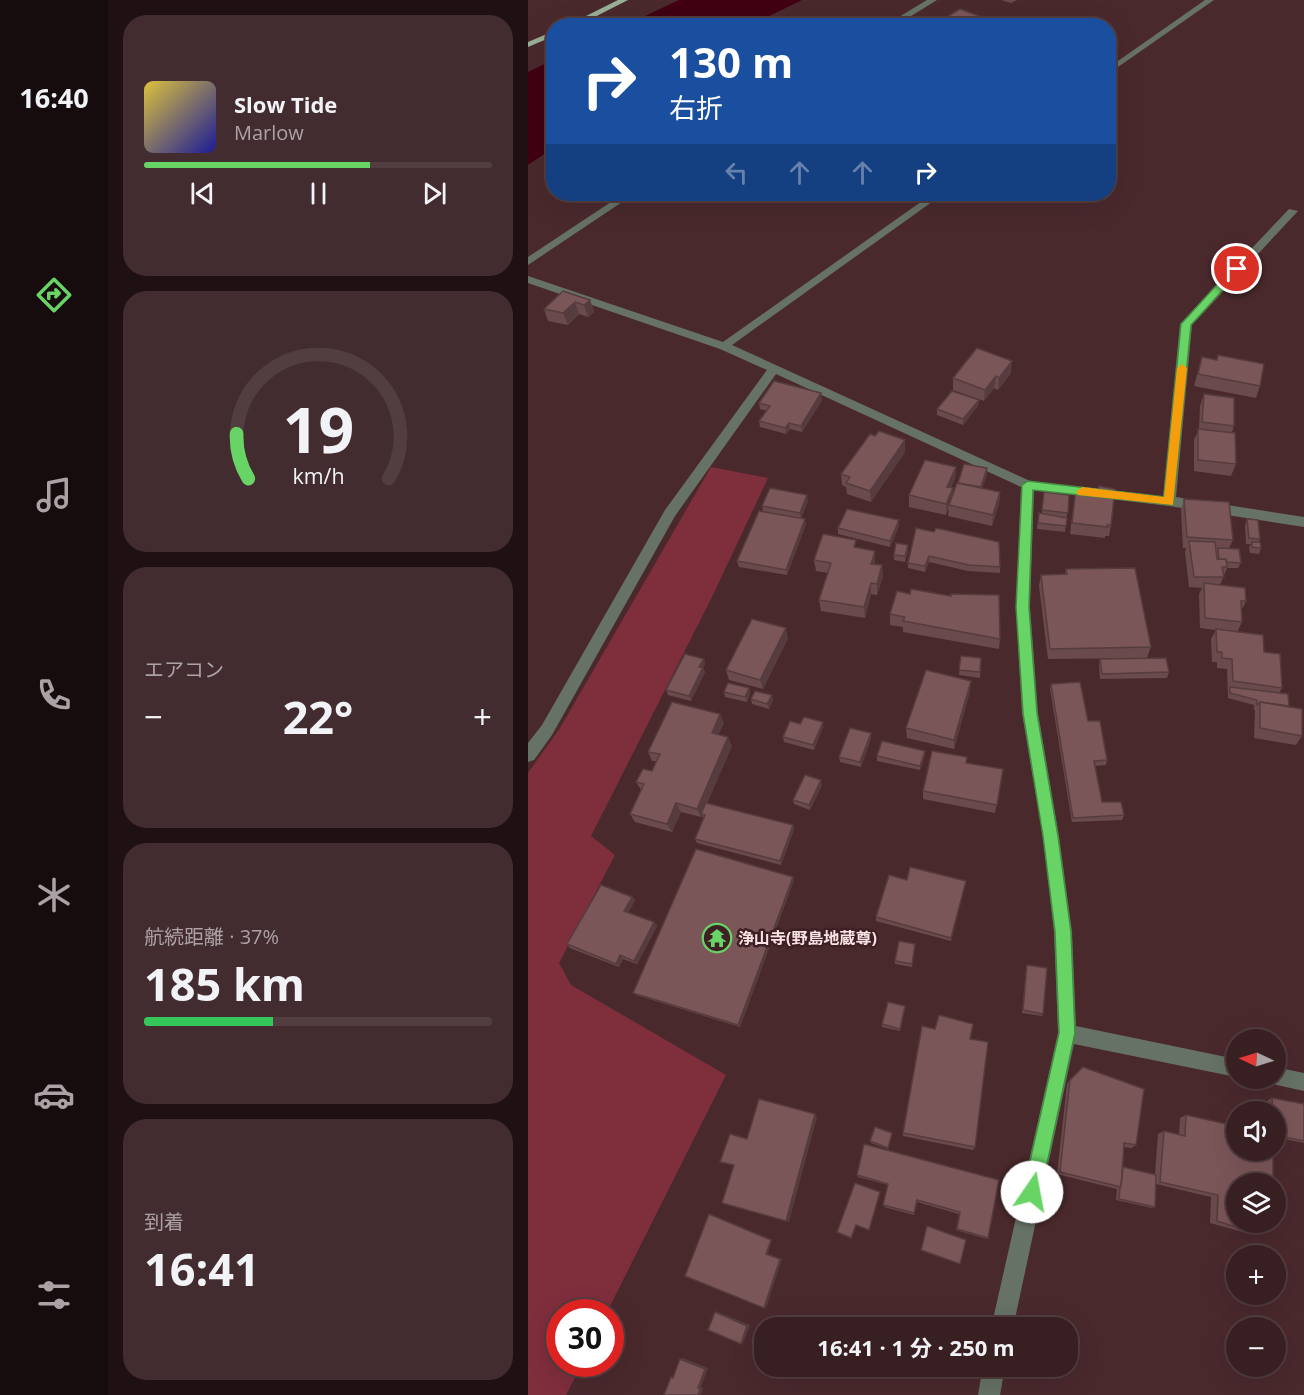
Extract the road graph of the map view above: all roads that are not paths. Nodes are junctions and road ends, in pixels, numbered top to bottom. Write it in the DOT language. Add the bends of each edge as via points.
graph roads {
  1 [pos="624,0"];
  2 [pos="933,0"];
  3 [pos="1210,0"];
  4 [pos="587,18"];
  5 [pos="902,18"];
  6 [pos="546,37"];
  7 [pos="528,45"];
  8 [pos="1116,66"];
  9 [pos="619,201"];
  10 [pos="928,201"];
  11 [pos="1293,212"];
  12 [pos="528,262"];
  13 [pos="528,279"];
  14 [pos="724,346"];
  15 [pos="774,369"];
  16 [pos="1028,485"];
  17 [pos="1169,501"];
  18 [pos="1304,522"];
  19 [pos="528,755"];
  20 [pos="1067,1033"];
  21 [pos="1226,1066"];
  22 [pos="1286,1078"];
  23 [pos="1304,1082"];
  24 [pos="1004,1317"];
  25 [pos="992,1377"];
  26 [pos="989,1395"];
  1 -- 4 [label="main road"];
  2 -- 5 [label="street"];
  3 -- 8 [label="street"];
  6 -- 7 [label="main road"];
  9 -- 12 [label="street"];
  10 -- 14 [label="street"];
  11 -- 17 [label="street" via="1186,324"];
  13 -- 14 [label="street"];
  14 -- 15 [label="street"];
  15 -- 16 [label="street"];
  15 -- 19 [label="street" via="670,513 547,730"];
  16 -- 17 [label="street"];
  16 -- 20 [label="street" via="1023,607 1029,701 1063,932"];
  17 -- 18 [label="street"];
  20 -- 21 [label="street"];
  20 -- 24 [label="street"];
  22 -- 23 [label="street"];
  25 -- 26 [label="street"];
}
